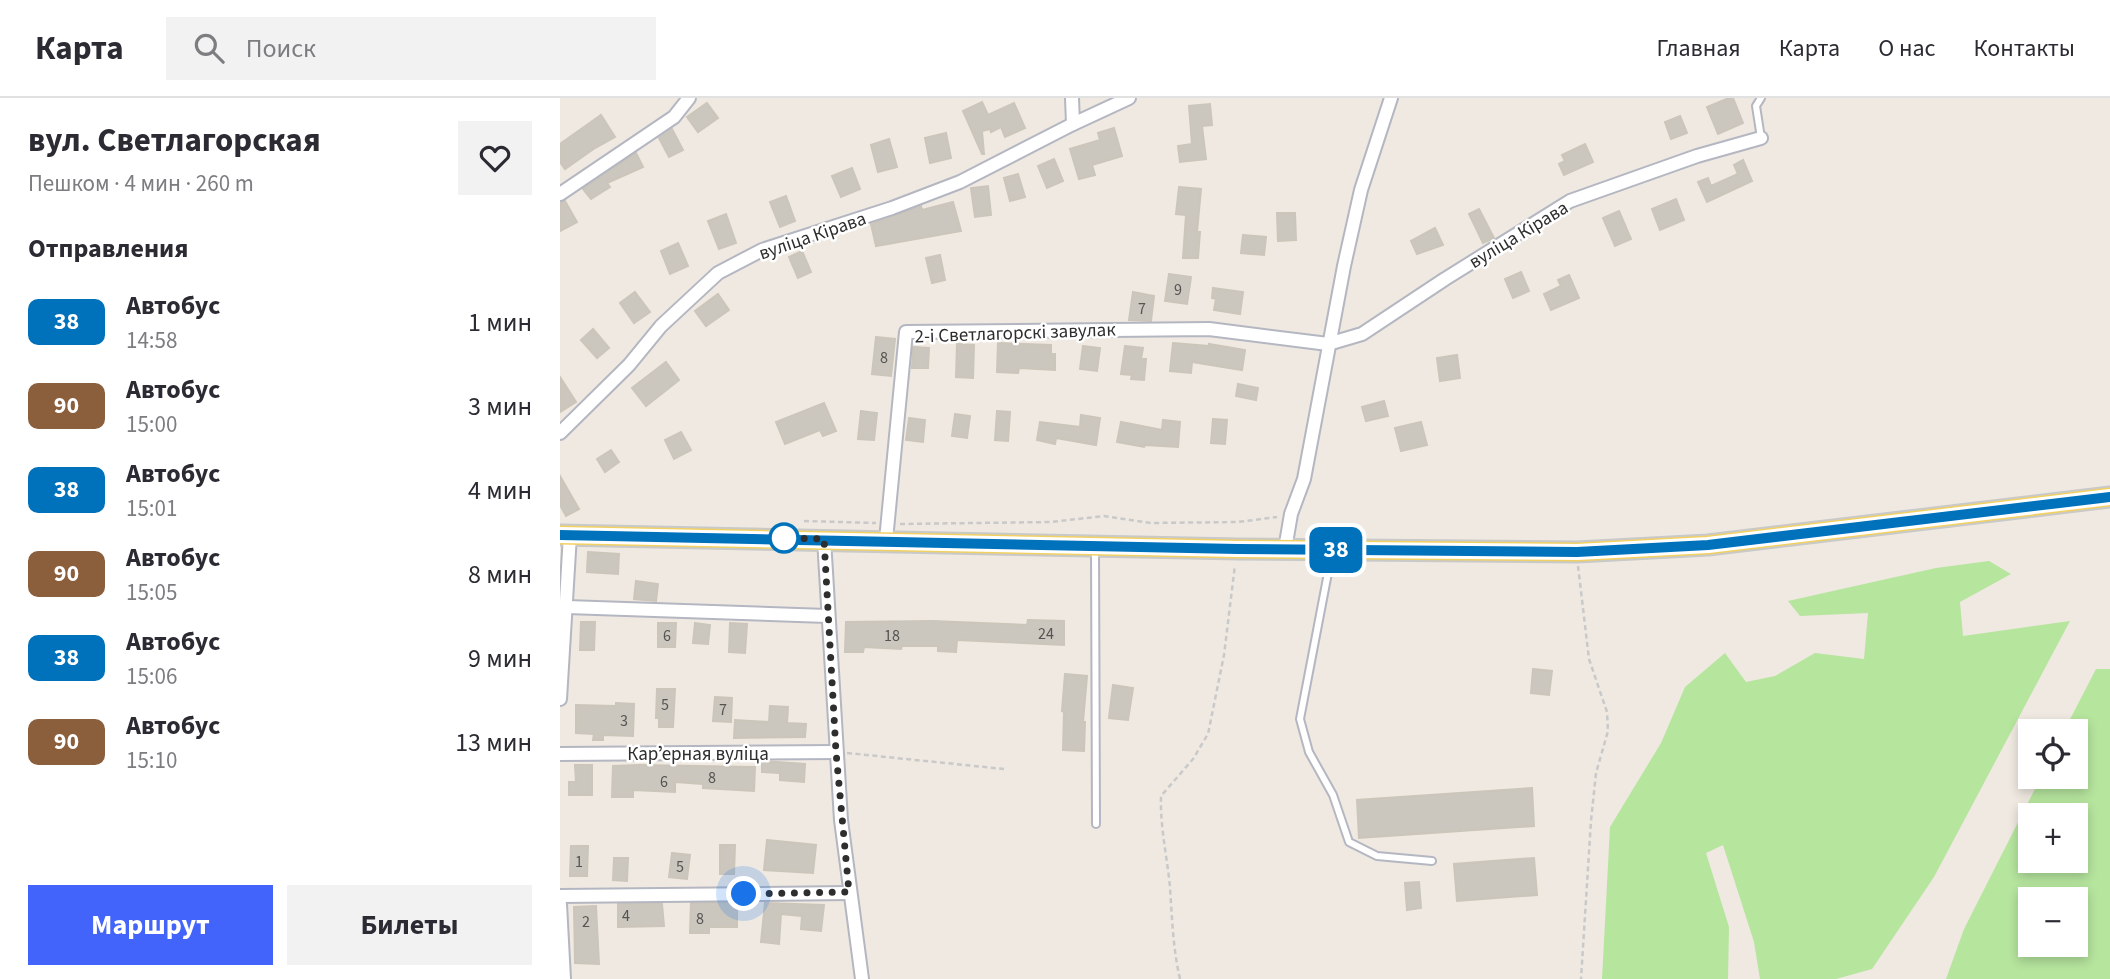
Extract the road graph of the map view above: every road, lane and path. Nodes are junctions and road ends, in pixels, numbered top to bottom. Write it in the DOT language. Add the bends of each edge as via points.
graph roads {
  1 [pos="689,98"];
  2 [pos="1072,98"];
  3 [pos="1129,98"];
  4 [pos="1391,98"];
  5 [pos="1761,98"];
  6 [pos="1073,124"];
  7 [pos="1761,138"];
  8 [pos="560,194"];
  9 [pos="1328,344"];
  10 [pos="560,433"];
  11 [pos="2110,497"];
  12 [pos="1291,514"];
  13 [pos="804,521"];
  14 [pos="887,532"];
  15 [pos="565,535"];
  16 [pos="824,539"];
  17 [pos="1095,546"];
  18 [pos="1238,549"];
  19 [pos="1285,549"];
  20 [pos="1332,550"];
  21 [pos="1577,552"];
  22 [pos="567,607"];
  23 [pos="827,616"];
  24 [pos="560,699"];
  25 [pos="836,752"];
  26 [pos="560,754"];
  27 [pos="1004,769"];
  28 [pos="1096,824"];
  29 [pos="1432,861"];
  30 [pos="849,892"];
  31 [pos="560,896"];
  32 [pos="560,904"];
  33 [pos="564,979"];
  34 [pos="862,979"];
  35 [pos="1180,979"];
  36 [pos="1581,979"];
  1 -- 8 [label="street" via="674,117"];
  2 -- 6 [label="street"];
  3 -- 6 [label="street, вуліца Кірава"];
  4 -- 9 [label="street" via="1361,190"];
  5 -- 7 [label="lane" via="1756,106"];
  6 -- 10 [label="street, вуліца Кірава" via="960,182 762,250 718,273"];
  7 -- 9 [label="street, вуліца Кірава" via="1570,201 1362,334"];
  9 -- 12 [label="street" via="1304,479"];
  9 -- 14 [label="street, 2-і Светлагорскі завулак" via="1209,329 906,332"];
  11 -- 21 [label="main road" via="1708,545"];
  12 -- 14 [label="path" via="1238,522 1151,523 1104,516"];
  12 -- 19 [label="street"];
  13 -- 14 [label="path"];
  14 -- 16 [label="main road"];
  14 -- 17 [label="main road"];
  15 -- 16 [label="main road"];
  15 -- 22 [label="street"];
  16 -- 23 [label="street"];
  17 -- 18 [label="main road"];
  17 -- 28 [label="lane"];
  18 -- 19 [label="main road"];
  18 -- 35 [label="path" via="1208,734 1161,796 1160,824"];
  19 -- 20 [label="main road"];
  20 -- 21 [label="main road"];
  20 -- 29 [label="lane" via="1300,719 1309,752 1333,795 1349,842 1377,856"];
  21 -- 36 [label="path" via="1589,659 1607,712 1608,731 1592,809"];
  22 -- 23 [label="street"];
  22 -- 24 [label="street"];
  23 -- 25 [label="street"];
  25 -- 26 [label="street, Карʼерная вуліца"];
  25 -- 27 [label="path"];
  25 -- 30 [label="street"];
  30 -- 31 [label="street"];
  30 -- 34 [label="street"];
  32 -- 33 [label="street"];
}
